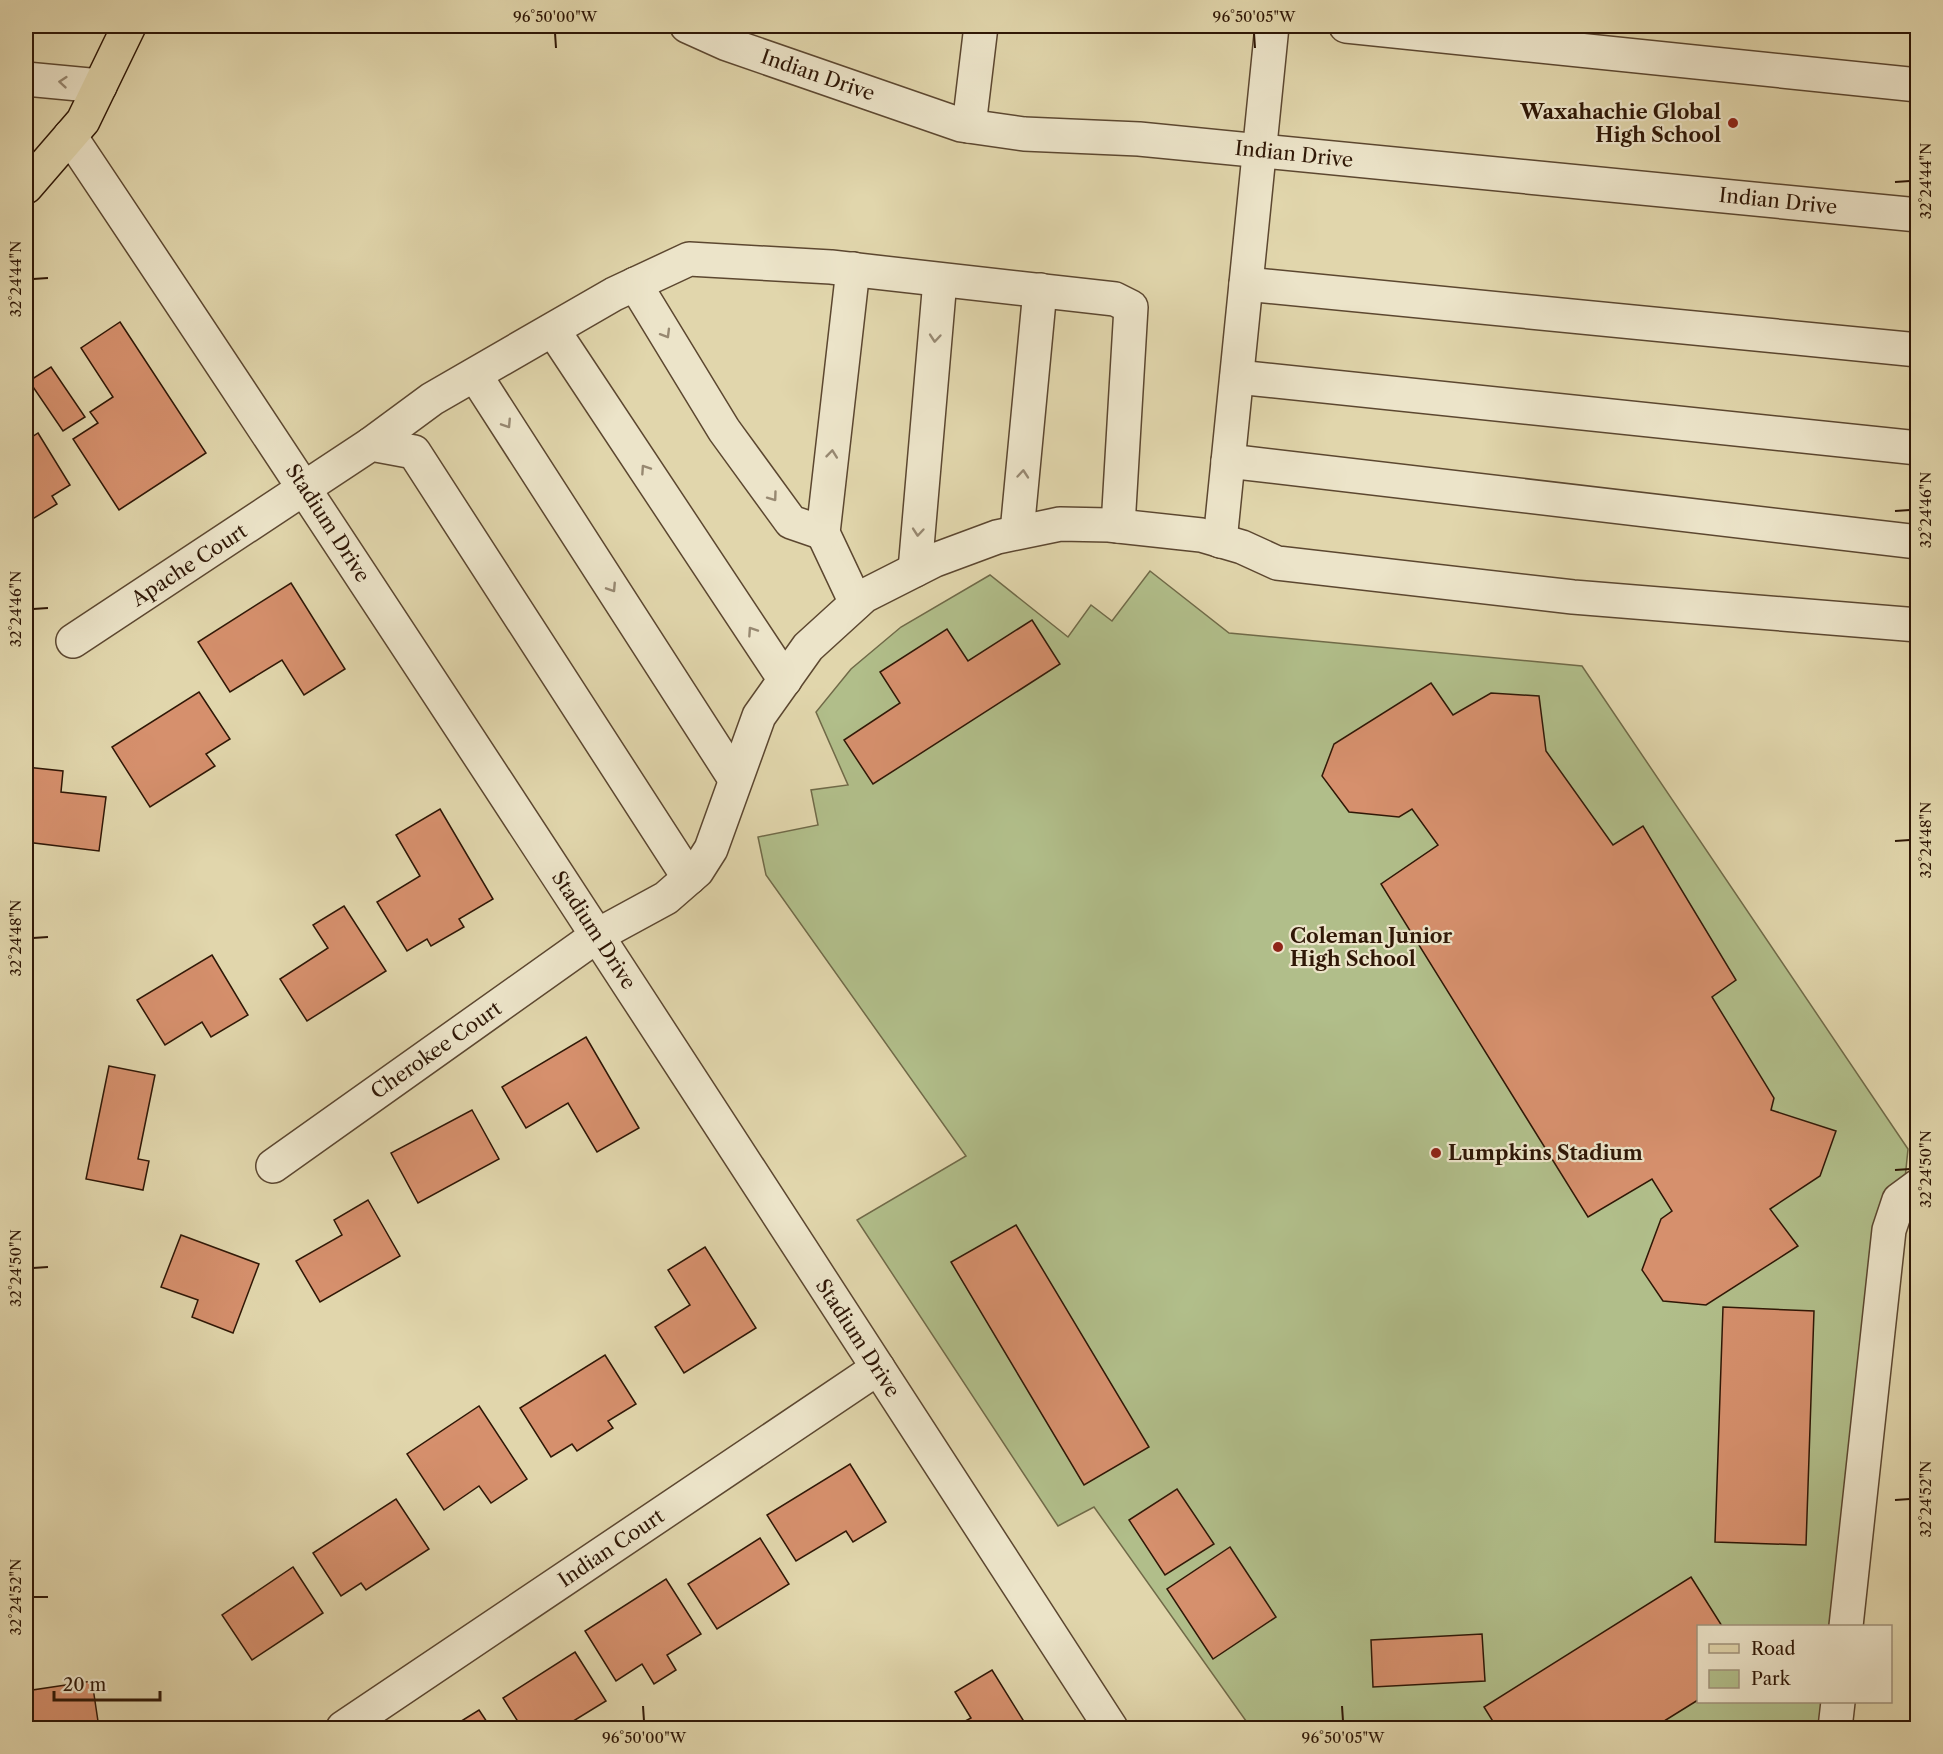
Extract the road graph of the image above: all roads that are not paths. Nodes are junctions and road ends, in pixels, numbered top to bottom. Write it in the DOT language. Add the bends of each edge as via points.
graph roads {
  1 [pos="129,26"];
  2 [pos="687,26"];
  3 [pos="981,26"];
  4 [pos="1272,26"];
  5 [pos="1346,26"];
  6 [pos="26,79"];
  7 [pos="1917,85"];
  8 [pos="99,86"];
  9 [pos="969,126"];
  10 [pos="70,136"];
  11 [pos="1260,151"];
  12 [pos="26,187"];
  13 [pos="1917,215"];
  14 [pos="853,269"];
  15 [pos="940,279"];
  16 [pos="635,284"];
  17 [pos="1246,284"];
  18 [pos="1040,290"];
  19 [pos="553,330"];
  20 [pos="1917,350"];
  21 [pos="475,375"];
  22 [pos="1237,377"];
  23 [pos="371,444"];
  24 [pos="1917,448"];
  25 [pos="1228,461"];
  26 [pos="304,487"];
  27 [pos="1118,526"];
  28 [pos="1017,532"];
  29 [pos="823,533"];
  30 [pos="1220,541"];
  31 [pos="1917,542"];
  32 [pos="915,570"];
  33 [pos="856,603"];
  34 [pos="1917,625"];
  35 [pos="73,640"];
  36 [pos="785,680"];
  37 [pos="735,778"];
  38 [pos="688,878"];
  39 [pos="598,935"];
  40 [pos="273,1166"];
  41 [pos="1917,1186"];
  42 [pos="878,1368"];
  43 [pos="1846,1625"];
  44 [pos="1838,1703"];
  45 [pos="343,1728"];
  46 [pos="1111,1728"];
  47 [pos="1835,1728"];
  1 -- 8 [label="main road"];
  2 -- 9 [label="street, Indian Drive" via="727,44"];
  3 -- 9 [label="street"];
  4 -- 11 [label="street"];
  5 -- 7 [label="street"];
  8 -- 6 [label="street, one-way"];
  8 -- 10 [label="main road" via="83,121"];
  9 -- 11 [label="street, Indian Drive" via="1024,134 1139,139"];
  10 -- 12 [label="main road"];
  10 -- 26 [label="street, Stadium Drive"];
  11 -- 13 [label="street, Indian Drive"];
  11 -- 17 [label="street"];
  14 -- 15 [label="street, Apache Court"];
  14 -- 16 [label="street, Apache Court" via="689,260"];
  29 -- 14 [label="street, one-way"];
  15 -- 18 [label="street, Apache Court"];
  15 -- 32 [label="street, one-way"];
  16 -- 19 [label="street, Apache Court"];
  16 -- 29 [label="street, one-way" via="724,430 791,522"];
  17 -- 20 [label="street"];
  17 -- 22 [label="street"];
  18 -- 27 [label="street, Apache Court" via="1114,299 1131,307"];
  28 -- 18 [label="street, one-way"];
  19 -- 21 [label="street, Apache Court"];
  36 -- 19 [label="street, one-way"];
  21 -- 23 [label="street, Apache Court" via="432,399"];
  21 -- 37 [label="street, one-way"];
  22 -- 24 [label="street"];
  22 -- 25 [label="street"];
  23 -- 26 [label="street, Apache Court"];
  23 -- 38 [label="street" via="414,452"];
  25 -- 30 [label="street"];
  25 -- 31 [label="street"];
  26 -- 35 [label="street, Apache Court"];
  26 -- 39 [label="street, Stadium Drive"];
  27 -- 28 [label="street, Cherokee Court" via="1060,524"];
  27 -- 30 [label="street, Cherokee Court" via="1201,535"];
  28 -- 32 [label="street, Cherokee Court"];
  29 -- 33 [label="street"];
  30 -- 34 [label="street, Cherokee Court" via="1277,563 1573,597"];
  32 -- 33 [label="street, Cherokee Court"];
  33 -- 36 [label="street, Cherokee Court" via="808,646"];
  36 -- 37 [label="street, Cherokee Court" via="759,716"];
  37 -- 38 [label="street, Cherokee Court" via="711,849"];
  38 -- 39 [label="street, Cherokee Court" via="666,898"];
  39 -- 40 [label="street, Cherokee Court"];
  39 -- 42 [label="street, Stadium Drive"];
  41 -- 43 [label="street" via="1899,1200 1889,1230"];
  42 -- 45 [label="street, Indian Court"];
  42 -- 46 [label="street, Stadium Drive"];
  44 -- 47 [label="street"];
}
